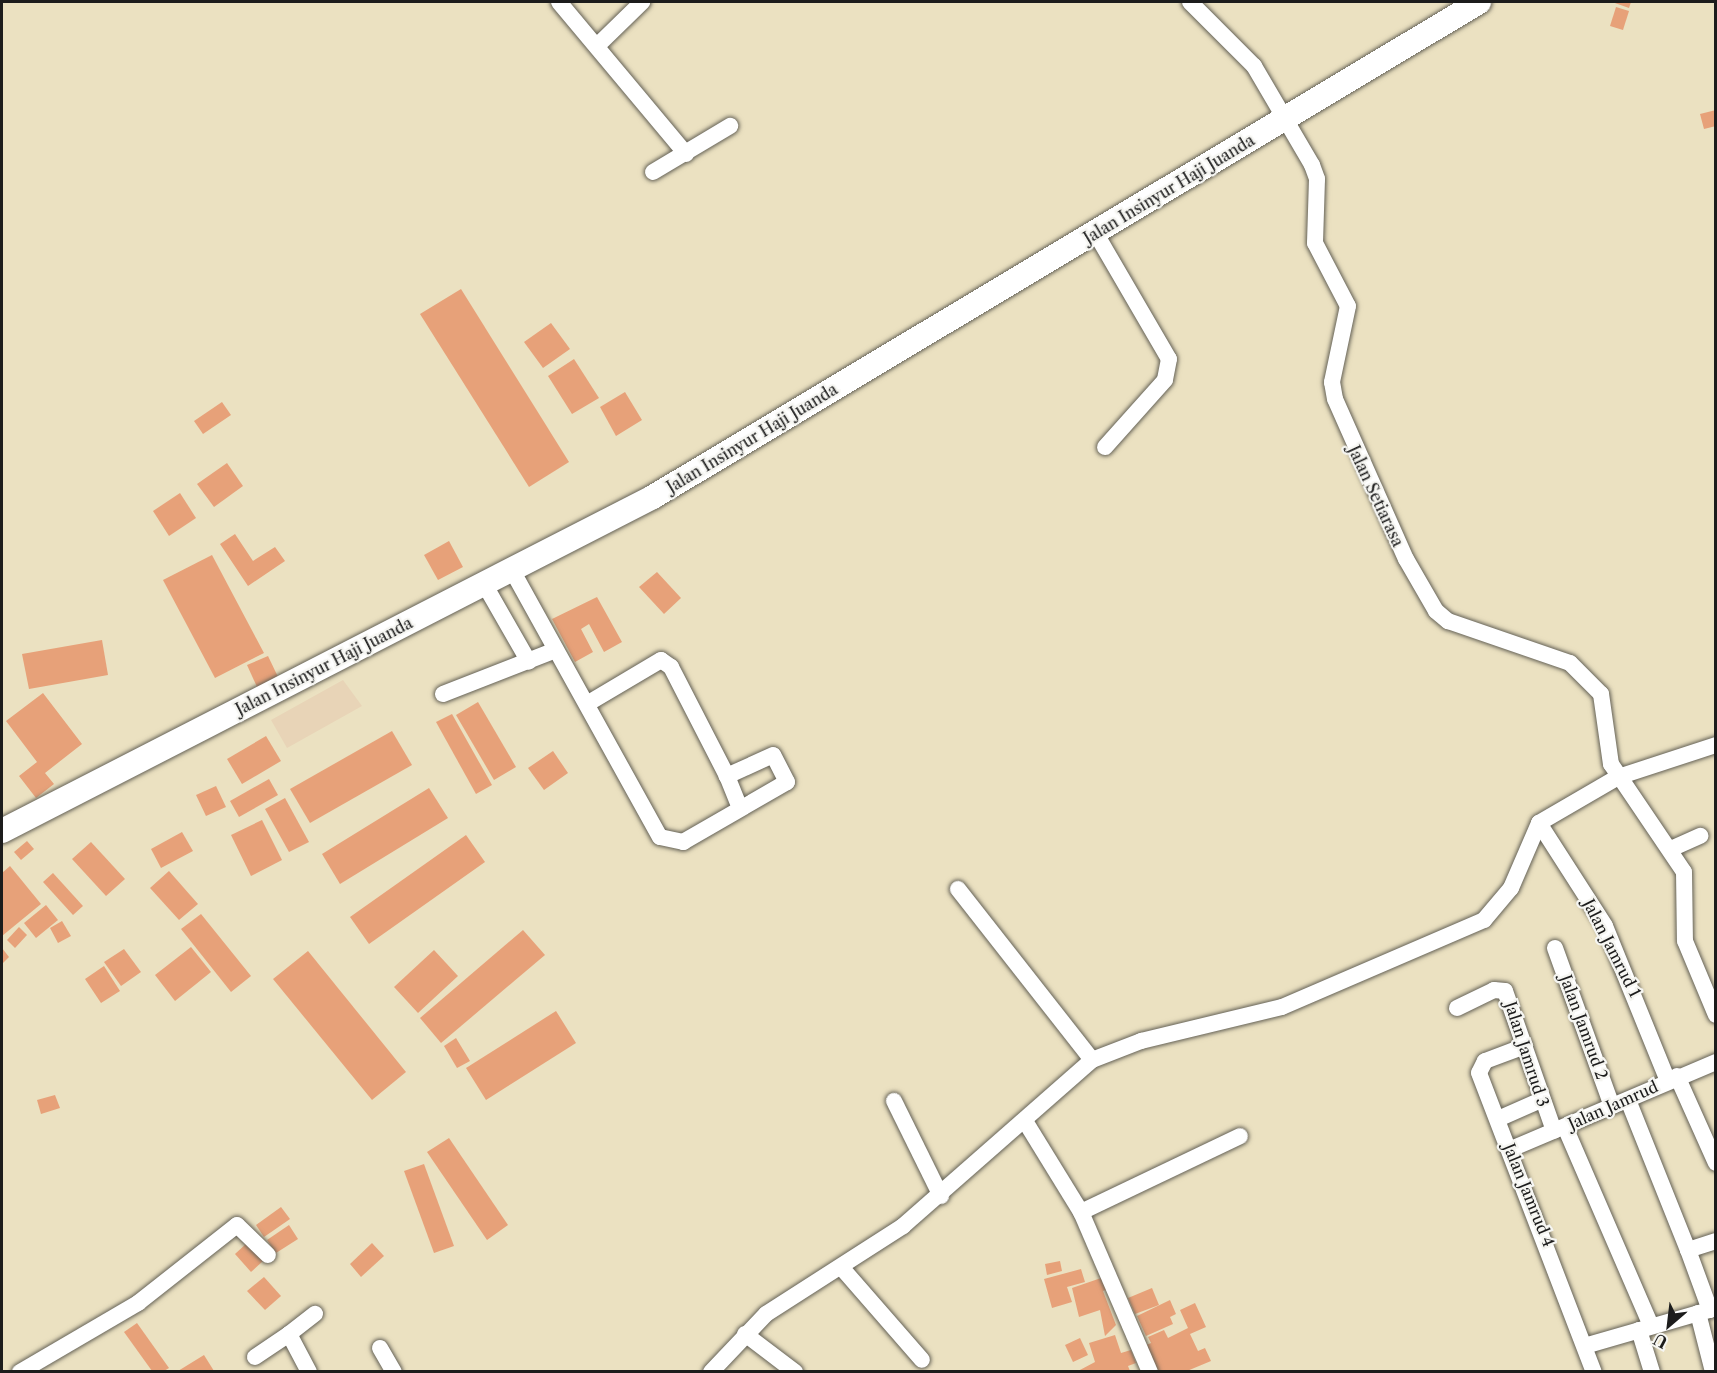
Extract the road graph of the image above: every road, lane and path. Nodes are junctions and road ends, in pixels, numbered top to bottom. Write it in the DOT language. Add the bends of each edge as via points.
graph roads {
  1 [pos="559,2"];
  2 [pos="642,2"];
  3 [pos="1190,2"];
  4 [pos="1479,2"];
  5 [pos="598,45"];
  6 [pos="1285,119"];
  7 [pos="730,126"];
  8 [pos="686,154"];
  9 [pos="653,172"];
  10 [pos="1095,232"];
  11 [pos="1105,447"];
  12 [pos="513,572"];
  13 [pos="486,586"];
  14 [pos="556,650"];
  15 [pos="529,662"];
  16 [pos="443,694"];
  17 [pos="587,704"];
  18 [pos="1716,745"];
  19 [pos="727,776"];
  20 [pos="1618,777"];
  21 [pos="740,809"];
  22 [pos="1539,823"];
  23 [pos="2,831"];
  24 [pos="1700,836"];
  25 [pos="1673,848"];
  26 [pos="958,889"];
  27 [pos="1555,948"];
  28 [pos="1457,1008"];
  29 [pos="1716,1015"];
  30 [pos="1525,1046"];
  31 [pos="1092,1060"];
  32 [pos="1716,1062"];
  33 [pos="1673,1078"];
  34 [pos="1541,1100"];
  35 [pos="1628,1100"];
  36 [pos="894,1101"];
  37 [pos="1612,1106"];
  38 [pos="1498,1119"];
  39 [pos="1024,1121"];
  40 [pos="1559,1129"];
  41 [pos="1240,1136"];
  42 [pos="1511,1149"];
  43 [pos="1716,1163"];
  44 [pos="940,1196"];
  45 [pos="1081,1212"];
  46 [pos="1716,1241"];
  47 [pos="1688,1250"];
  48 [pos="268,1255"];
  49 [pos="841,1267"];
  50 [pos="1708,1310"];
  51 [pos="315,1314"];
  52 [pos="1645,1328"];
  53 [pos="289,1334"];
  54 [pos="745,1334"];
  55 [pos="1588,1345"];
  56 [pos="380,1348"];
  57 [pos="255,1357"];
  58 [pos="922,1360"];
  59 [pos="20,1371"];
  60 [pos="309,1371"];
  61 [pos="394,1371"];
  62 [pos="711,1371"];
  63 [pos="795,1371"];
  64 [pos="1150,1371"];
  65 [pos="1594,1371"];
  66 [pos="1652,1371"];
  67 [pos="1713,1371"];
  1 -- 5 [label="street"];
  2 -- 5 [label="street"];
  3 -- 6 [label="street, Jalan Setiarasa" via="1254,66"];
  4 -- 6 [label="main road, Jalan Insinyur Haji Juanda"];
  5 -- 8 [label="street"];
  6 -- 10 [label="main road, Jalan Insinyur Haji Juanda"];
  6 -- 20 [label="street, Jalan Setiarasa" via="1317,179 1315,243 1348,306 1332,382 1335,399 1406,559 1436,611 1448,621 1570,663 1588,679 1601,694 1608,758"];
  7 -- 8 [label="street"];
  8 -- 9 [label="street"];
  10 -- 11 [label="street" via="1168,359 1169,371"];
  10 -- 12 [label="main road, Jalan Insinyur Haji Juanda" via="788,419"];
  12 -- 13 [label="main road, Jalan Insinyur Haji Juanda"];
  12 -- 14 [label="street"];
  13 -- 15 [label="street"];
  13 -- 23 [label="main road, Jalan Insinyur Haji Juanda" via="154,749"];
  14 -- 15 [label="street"];
  14 -- 17 [label="street"];
  15 -- 16 [label="street"];
  17 -- 19 [label="street" via="655,662 666,662"];
  17 -- 21 [label="street" via="660,837 683,842"];
  18 -- 20 [label="street"];
  19 -- 21 [label="street"];
  19 -- 21 [label="street" via="773,755 787,776 783,787"];
  20 -- 22 [label="street"];
  20 -- 25 [label="street, Jalan Setiarasa"];
  22 -- 31 [label="street" via="1511,888 1484,920 1282,1007 1142,1041"];
  22 -- 33 [label="street, Jalan Jamrud 1" via="1605,926"];
  24 -- 25 [label="street"];
  25 -- 29 [label="street, Jalan Setiarasa" via="1685,879 1685,941"];
  26 -- 31 [label="street"];
  27 -- 37 [label="street, Jalan Jamrud 2"];
  28 -- 30 [label="street, Jalan Jamrud 3" via="1494,990 1504,991"];
  30 -- 34 [label="street, Jalan Jamrud 3"];
  30 -- 38 [label="street, Jalan Jamrud 4" via="1480,1065"];
  31 -- 39 [label="street"];
  32 -- 33 [label="street, Jalan Jamrud"];
  33 -- 35 [label="street, Jalan Jamrud"];
  33 -- 43 [label="street, Jalan Jamrud 1"];
  34 -- 38 [label="street"];
  34 -- 40 [label="street, Jalan Jamrud 3"];
  35 -- 37 [label="street, Jalan Jamrud"];
  35 -- 47 [label="street"];
  36 -- 44 [label="street"];
  37 -- 40 [label="street, Jalan Jamrud"];
  38 -- 42 [label="street, Jalan Jamrud 4"];
  39 -- 44 [label="street"];
  39 -- 45 [label="street"];
  40 -- 42 [label="street, Jalan Jamrud"];
  40 -- 52 [label="street, Jalan Jamrud 3"];
  41 -- 45 [label="street"];
  42 -- 55 [label="street, Jalan Jamrud 4"];
  44 -- 49 [label="street"];
  45 -- 64 [label="street"];
  46 -- 47 [label="street"];
  47 -- 50 [label="street"];
  48 -- 59 [label="street" via="237,1225 138,1303"];
  49 -- 54 [label="street" via="773,1309"];
  49 -- 58 [label="street"];
  50 -- 52 [label="street"];
  50 -- 67 [label="street"];
  51 -- 53 [label="street"];
  52 -- 55 [label="street"];
  52 -- 66 [label="street, Jalan Jamrud 3"];
  53 -- 57 [label="street"];
  53 -- 60 [label="street"];
  54 -- 62 [label="street"];
  54 -- 63 [label="street"];
  55 -- 65 [label="street, Jalan Jamrud 4"];
  56 -- 61 [label="street"];
}
